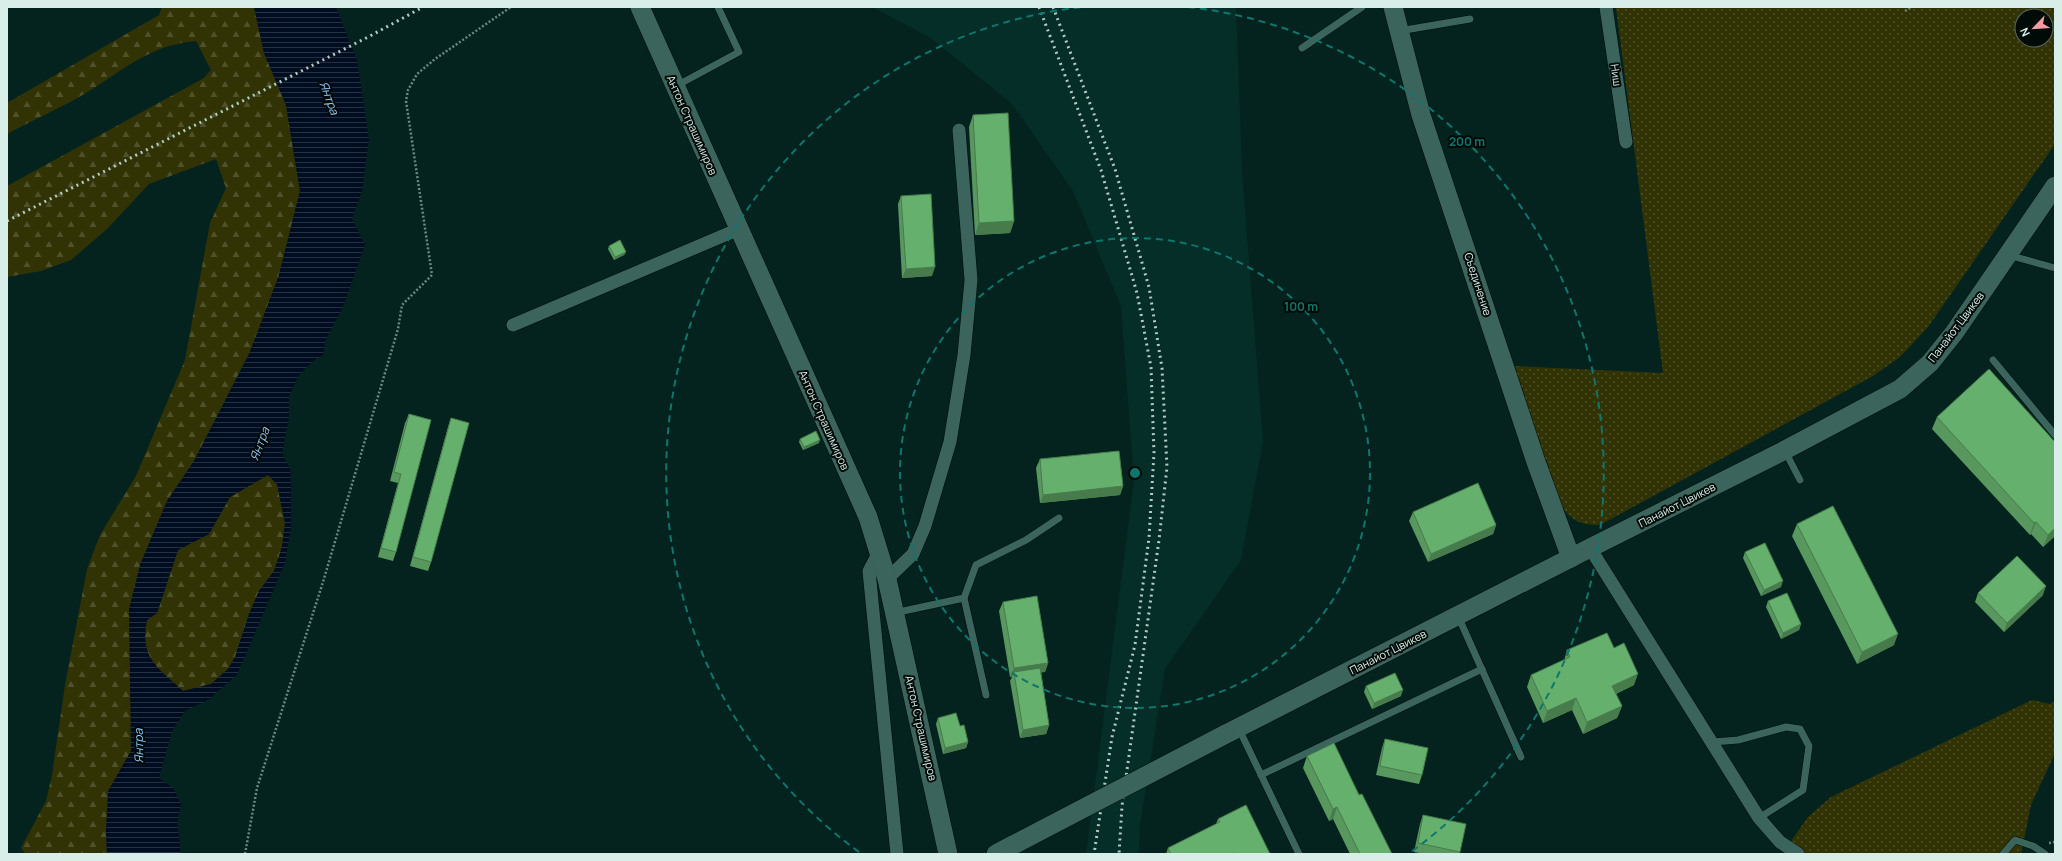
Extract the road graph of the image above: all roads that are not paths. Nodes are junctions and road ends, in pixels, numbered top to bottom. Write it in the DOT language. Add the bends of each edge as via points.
graph roads {
  1 [pos="640,7"];
  2 [pos="718,7"];
  3 [pos="1362,7"];
  4 [pos="1393,7"];
  5 [pos="1606,7"];
  6 [pos="1470,19"];
  7 [pos="1399,31"];
  8 [pos="1302,48"];
  9 [pos="675,86"];
  10 [pos="959,130"];
  11 [pos="1626,142"];
  12 [pos="2055,186"];
  13 [pos="739,229"];
  14 [pos="2008,255"];
  15 [pos="2055,268"];
  16 [pos="513,325"];
  17 [pos="1993,360"];
  18 [pos="2055,435"];
  19 [pos="1785,450"];
  20 [pos="1800,480"];
  21 [pos="1059,518"];
  22 [pos="1590,548"];
  23 [pos="879,552"];
  24 [pos="1571,558"];
  25 [pos="887,579"];
  26 [pos="964,598"];
  27 [pos="894,613"];
  28 [pos="1458,616"];
  29 [pos="1482,669"];
  30 [pos="986,695"];
  31 [pos="1232,732"];
  32 [pos="1713,742"];
  33 [pos="1522,758"];
  34 [pos="1261,775"];
  35 [pos="1760,818"];
  36 [pos="897,854"];
  37 [pos="948,854"];
  38 [pos="996,854"];
  39 [pos="1299,854"];
  40 [pos="1798,854"];
  41 [pos="2003,854"];
  42 [pos="2045,854"];
  1 -- 9 [label="street, Антон Страшимиров"];
  2 -- 9 [label="lane" via="739,52"];
  3 -- 8 [label="lane"];
  4 -- 7 [label="street, Съединение"];
  5 -- 11 [label="street, Ниш"];
  6 -- 7 [label="lane"];
  7 -- 24 [label="street, Съединение" via="1422,115 1536,462"];
  9 -- 13 [label="street, Антон Страшимиров"];
  10 -- 25 [label="street" via="971,280 964,355 950,442 925,526 913,554"];
  12 -- 14 [label="street, Панайот Цвикев"];
  13 -- 16 [label="street"];
  13 -- 23 [label="street, Антон Страшимиров" via="868,517"];
  14 -- 15 [label="lane"];
  14 -- 19 [label="street, Панайот Цвикев" via="1930,363 1900,389"];
  17 -- 18 [label="lane"];
  19 -- 20 [label="lane"];
  19 -- 22 [label="street, Панайот Цвикев"];
  21 -- 26 [label="lane" via="1026,540 976,565"];
  22 -- 24 [label="street, Панайот Цвикев"];
  22 -- 32 [label="street"];
  23 -- 25 [label="street, Антон Страшимиров"];
  23 -- 36 [label="street" via="870,571"];
  24 -- 28 [label="street, Панайот Цвикев"];
  25 -- 27 [label="street, Антон Страшимиров"];
  26 -- 27 [label="lane"];
  26 -- 30 [label="lane"];
  27 -- 37 [label="street, Антон Страшимиров"];
  28 -- 29 [label="lane"];
  28 -- 31 [label="street, Панайот Цвикев"];
  29 -- 33 [label="lane"];
  29 -- 34 [label="lane"];
  31 -- 34 [label="lane"];
  31 -- 38 [label="street, Панайот Цвикев, bridge"];
  32 -- 35 [label="street"];
  32 -- 35 [label="lane" via="1738,740 1786,727 1800,729 1808,746 1803,790"];
  34 -- 39 [label="lane"];
  35 -- 40 [label="street" via="1780,842"];
  41 -- 42 [label="lane" via="2015,840 2033,846"];
}
